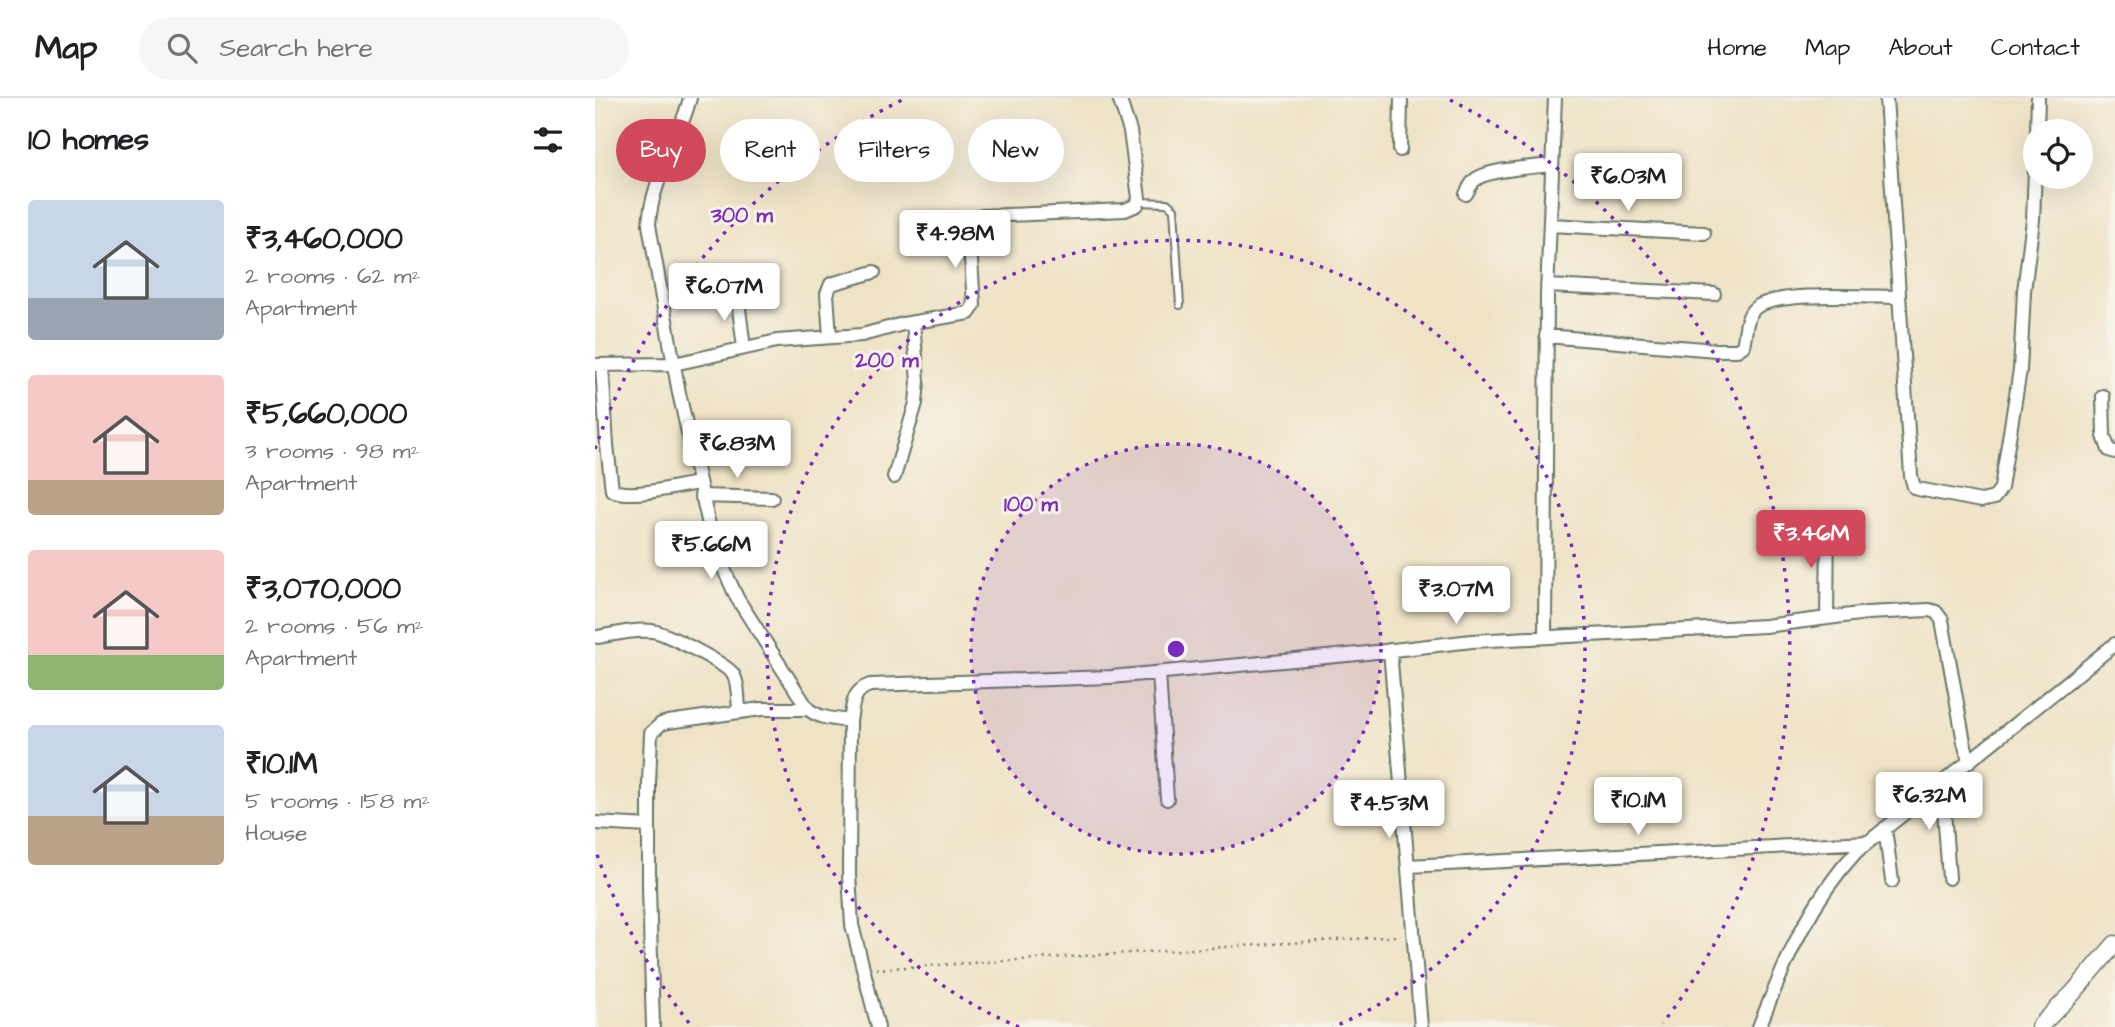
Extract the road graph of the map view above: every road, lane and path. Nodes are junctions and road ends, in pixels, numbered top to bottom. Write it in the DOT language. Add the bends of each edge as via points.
graph roads {
  1 [pos="690,98"];
  2 [pos="1119,98"];
  3 [pos="1401,98"];
  4 [pos="1555,98"];
  5 [pos="1886,98"];
  6 [pos="2038,98"];
  7 [pos="2037,119"];
  8 [pos="1400,150"];
  9 [pos="1552,165"];
  10 [pos="2034,189"];
  11 [pos="1466,194"];
  12 [pos="1139,202"];
  13 [pos="1550,225"];
  14 [pos="1704,233"];
  15 [pos="874,272"];
  16 [pos="1547,286"];
  17 [pos="737,293"];
  18 [pos="1714,294"];
  19 [pos="1899,298"];
  20 [pos="1181,305"];
  21 [pos="913,322"];
  22 [pos="1546,335"];
  23 [pos="830,337"];
  24 [pos="744,348"];
  25 [pos="674,364"];
  26 [pos="599,365"];
  27 [pos="2102,396"];
  28 [pos="2115,452"];
  29 [pos="894,477"];
  30 [pos="698,483"];
  31 [pos="701,496"];
  32 [pos="772,498"];
  33 [pos="1828,522"];
  34 [pos="1827,618"];
  35 [pos="598,636"];
  36 [pos="1545,636"];
  37 [pos="2115,644"];
  38 [pos="1390,650"];
  39 [pos="1159,673"];
  40 [pos="808,709"];
  41 [pos="739,712"];
  42 [pos="850,721"];
  43 [pos="1969,761"];
  44 [pos="1942,783"];
  45 [pos="1167,799"];
  46 [pos="595,823"];
  47 [pos="649,826"];
  48 [pos="1885,828"];
  49 [pos="1868,842"];
  50 [pos="1408,866"];
  51 [pos="1949,878"];
  52 [pos="1892,881"];
  53 [pos="1414,935"];
  54 [pos="2115,944"];
  55 [pos="862,970"];
  56 [pos="653,1027"];
  57 [pos="878,1027"];
  58 [pos="1421,1027"];
  59 [pos="1759,1027"];
  60 [pos="2039,1027"];
  1 -- 25 [label="street" via="650,208 650,240"];
  2 -- 12 [label="street" via="1130,131"];
  3 -- 8 [label="street"];
  4 -- 9 [label="street"];
  5 -- 19 [label="street"];
  6 -- 7 [label="street"];
  9 -- 11 [label="street" via="1480,176"];
  9 -- 13 [label="street"];
  10 -- 19 [label="street" via="2020,370 2001,488 1994,498 1981,501 1914,487"];
  12 -- 20 [label="lane" via="1167,203 1174,209"];
  12 -- 21 [label="street" via="1125,211 977,217 969,230 973,310"];
  13 -- 14 [label="street"];
  13 -- 16 [label="street"];
  15 -- 23 [label="street" via="831,284 827,294"];
  16 -- 18 [label="street"];
  16 -- 22 [label="street"];
  17 -- 24 [label="street"];
  19 -- 22 [label="street" via="1767,301 1748,317 1743,346 1737,350"];
  21 -- 23 [label="street" via="862,335"];
  21 -- 29 [label="street" via="916,403"];
  22 -- 36 [label="street"];
  23 -- 24 [label="street"];
  24 -- 25 [label="street"];
  25 -- 26 [label="street"];
  25 -- 30 [label="street"];
  26 -- 30 [label="street" via="612,490 642,492"];
  27 -- 28 [label="street" via="2104,436 2109,450"];
  30 -- 31 [label="street"];
  31 -- 32 [label="street"];
  31 -- 40 [label="street" via="713,547 737,598"];
  33 -- 34 [label="street"];
  34 -- 36 [label="street" via="1765,626"];
  34 -- 43 [label="street" via="1920,610 1940,615"];
  35 -- 41 [label="street" via="652,631 715,660 735,679"];
  36 -- 38 [label="street"];
  37 -- 43 [label="street"];
  38 -- 39 [label="street"];
  38 -- 50 [label="street"];
  39 -- 42 [label="street" via="870,685 856,692"];
  39 -- 45 [label="street"];
  40 -- 41 [label="street"];
  40 -- 42 [label="street" via="823,717"];
  41 -- 47 [label="street" via="655,728 650,741"];
  42 -- 55 [label="street" via="849,875 852,925"];
  43 -- 44 [label="street"];
  44 -- 48 [label="street"];
  44 -- 51 [label="street"];
  46 -- 47 [label="street"];
  47 -- 56 [label="street"];
  48 -- 49 [label="street"];
  48 -- 52 [label="street"];
  49 -- 50 [label="street"];
  49 -- 59 [label="street" via="1810,912"];
  50 -- 53 [label="street"];
  53 -- 55 [label="path"];
  53 -- 58 [label="street"];
  54 -- 60 [label="street"];
  55 -- 57 [label="street"];
}
